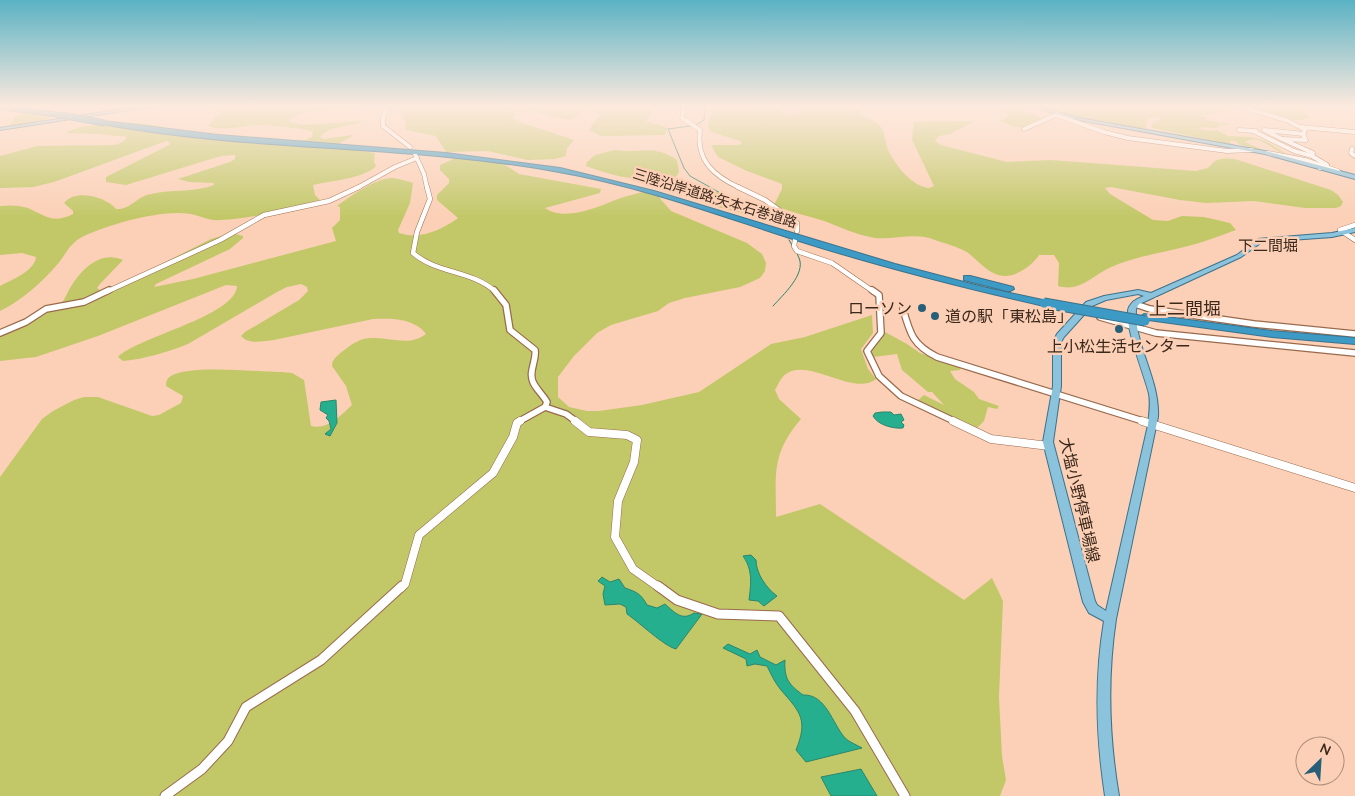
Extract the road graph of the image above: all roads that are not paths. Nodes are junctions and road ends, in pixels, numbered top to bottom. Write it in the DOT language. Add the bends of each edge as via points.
graph roads {
  1 [pos="293,143"];
  2 [pos="407,143"];
  3 [pos="698,143"];
  4 [pos="1163,143"];
  5 [pos="1208,143"];
  6 [pos="1278,143"];
  7 [pos="1291,143"];
  8 [pos="410,147"];
  9 [pos="1352,149"];
  10 [pos="1252,150"];
  11 [pos="1312,156"];
  12 [pos="1355,156"];
  13 [pos="1322,167"];
  14 [pos="1355,178"];
  15 [pos="691,201"];
  16 [pos="756,220"];
  17 [pos="1355,225"];
  18 [pos="1355,230"];
  19 [pos="1345,233"];
  20 [pos="797,236"];
  21 [pos="1355,240"];
  22 [pos="878,255"];
  23 [pos="868,264"];
  24 [pos="968,278"];
  25 [pos="939,284"];
  26 [pos="1151,295"];
  27 [pos="1045,302"];
  28 [pos="1135,304"];
  29 [pos="903,309"];
  30 [pos="1079,314"];
  31 [pos="1144,319"];
  32 [pos="1134,328"];
  33 [pos="0,333"];
  34 [pos="1355,334"];
  35 [pos="1355,341"];
  36 [pos="1355,346"];
  37 [pos="1355,353"];
  38 [pos="1056,394"];
  39 [pos="545,407"];
  40 [pos="1154,425"];
  41 [pos="1049,446"];
  42 [pos="1355,488"];
  43 [pos="1110,619"];
  44 [pos="164,796"];
  45 [pos="905,796"];
  46 [pos="1112,796"];
  1 -- 15 [label="highway, 三陸沿岸道路;矢本石巻道路, bridge" via="474,157 627,183"];
  2 -- 8 [label="street"];
  3 -- 20 [label="street" via="713,173 769,202 797,223"];
  4 -- 10 [label="street" via="1227,151"];
  5 -- 10 [label="main road"];
  6 -- 11 [label="street"];
  7 -- 11 [label="street" via="1313,153"];
  9 -- 12 [label="street"];
  10 -- 13 [label="main road"];
  11 -- 13 [label="street" via="1327,165"];
  13 -- 14 [label="main road"];
  15 -- 16 [label="highway, 三陸沿岸道路;矢本石巻道路"];
  15 -- 20 [label="highway, 三陸沿岸道路;矢本石巻道路"];
  16 -- 22 [label="highway"];
  16 -- 27 [label="highway, 三陸沿岸道路;矢本石巻道路" via="912,268"];
  17 -- 19 [label="street" via="1340,230"];
  18 -- 19 [label="main road, 大塩小野停車場線"];
  19 -- 21 [label="street"];
  19 -- 26 [label="main road, 大塩小野停車場線" via="1260,240 1239,256"];
  20 -- 23 [label="highway"];
  20 -- 27 [label="highway, 三陸沿岸道路;矢本石巻道路" via="938,279"];
  20 -- 41 [label="street" via="794,246 797,251 832,263 879,295 881,333 867,351 879,376 901,396 990,440"];
  24 -- 27 [label="highway"];
  25 -- 27 [label="highway"];
  26 -- 28 [label="main road, 大塩小野停車場線"];
  26 -- 30 [label="main road, 大塩小野停車場線" via="1138,292 1104,298 1089,304"];
  27 -- 31 [label="highway, 三陸沿岸道路;矢本石巻道路, bridge"];
  27 -- 31 [label="highway, 三陸沿岸道路;矢本石巻道路, bridge"];
  28 -- 32 [label="main road, 大塩小野停車場線" via="1132,313"];
  28 -- 34 [label="street" via="1254,324"];
  29 -- 38 [label="street" via="910,335 924,350 937,357"];
  30 -- 32 [label="street" via="1106,318"];
  30 -- 38 [label="main road, 大塩小野停車場線" via="1057,342"];
  31 -- 35 [label="highway, 三陸沿岸道路;矢本石巻道路"];
  31 -- 36 [label="highway, 三陸沿岸道路;矢本石巻道路"];
  32 -- 37 [label="street"];
  32 -- 40 [label="main road, 大塩小野停車場線" via="1154,396"];
  33 -- 39 [label="street" via="46,309 84,302 220,240 264,215 329,201 416,156 430,199 413,253 432,267 474,278 504,301 508,328 527,342 536,354 531,376 547,402"];
  38 -- 40 [label="street"];
  38 -- 41 [label="main road, 大塩小野停車場線"];
  39 -- 44 [label="street" via="517,424 493,473 419,535 406,584 321,660 246,707 228,741 202,769"];
  39 -- 45 [label="street" via="566,414 589,432 637,440 634,462 618,501 615,537 633,569 677,600 718,614 780,616 855,712"];
  40 -- 42 [label="street"];
  40 -- 43 [label="main road, 大塩小野停車場線"];
  41 -- 43 [label="main road, 大塩小野停車場線" via="1089,602 1093,609"];
  43 -- 46 [label="main road, 大塩小野停車場線" via="1104,691"];
}
